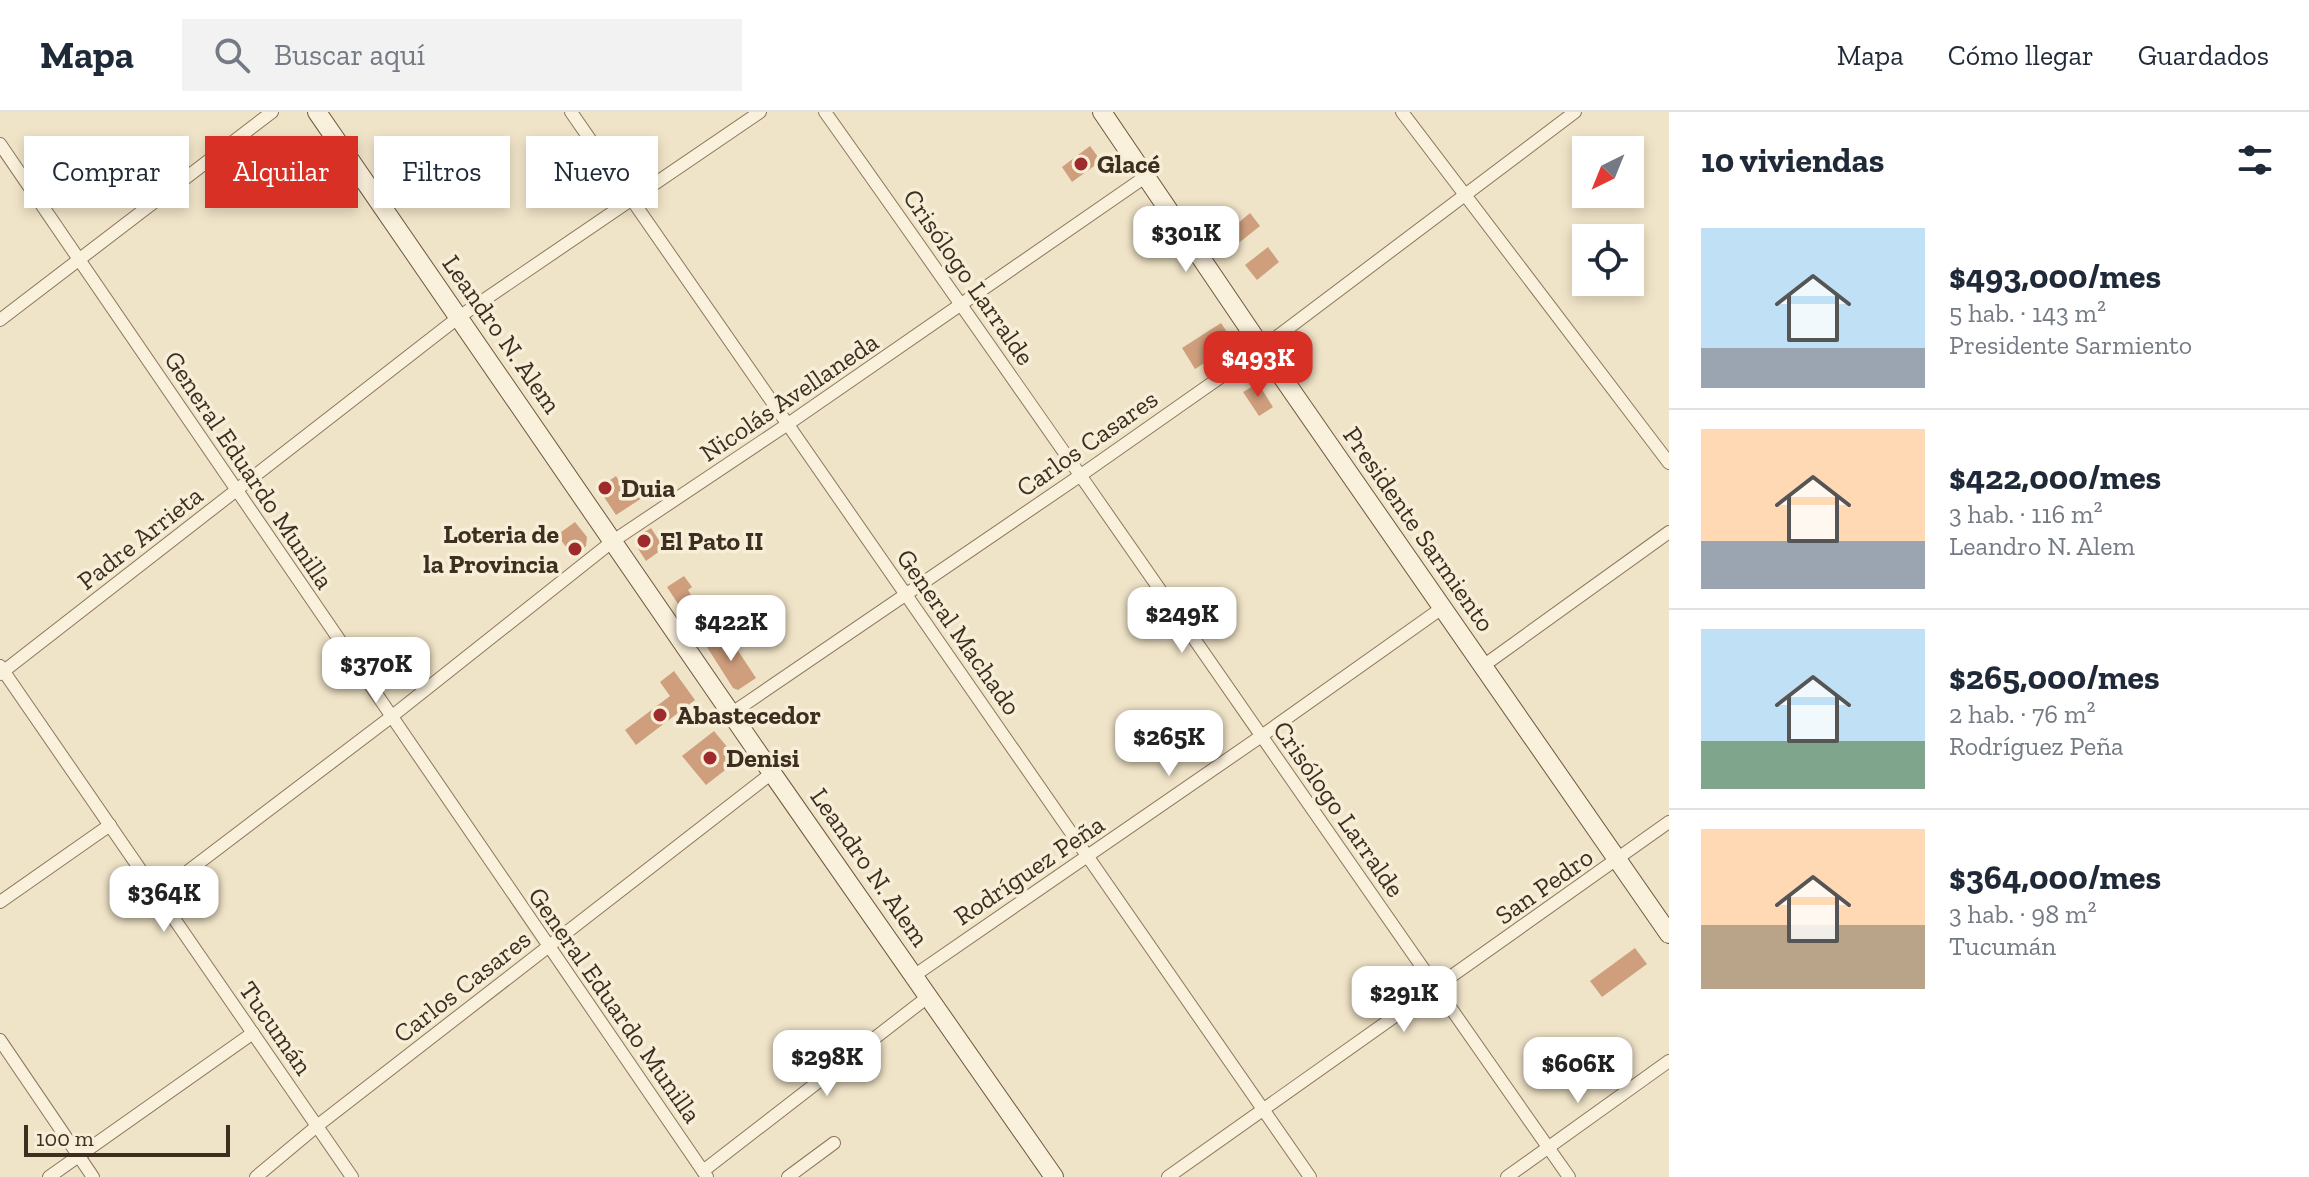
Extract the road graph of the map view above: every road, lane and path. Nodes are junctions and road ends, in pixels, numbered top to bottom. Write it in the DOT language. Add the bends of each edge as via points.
graph roads {
  1 [pos="272,112"];
  2 [pos="317,112"];
  3 [pos="571,112"];
  4 [pos="760,112"];
  5 [pos="825,112"];
  6 [pos="1102,112"];
  7 [pos="1402,112"];
  8 [pos="1575,112"];
  9 [pos="588,136"];
  10 [pos="0,144"];
  11 [pos="1145,177"];
  12 [pos="658,183"];
  13 [pos="1465,196"];
  14 [pos="621,208"];
  15 [pos="639,208"];
  16 [pos="80,258"];
  17 [pos="963,305"];
  18 [pos="459,317"];
  19 [pos="0,320"];
  20 [pos="1262,348"];
  21 [pos="788,424"];
  22 [pos="1669,463"];
  23 [pos="1081,475"];
  24 [pos="236,491"];
  25 [pos="1669,532"];
  26 [pos="613,541"];
  27 [pos="905,594"];
  28 [pos="1442,608"];
  29 [pos="1483,666"];
  30 [pos="1,671"];
  31 [pos="732,713"];
  32 [pos="391,717"];
  33 [pos="1260,737"];
  34 [pos="772,773"];
  35 [pos="1669,822"];
  36 [pos="110,825"];
  37 [pos="1089,856"];
  38 [pos="1618,860"];
  39 [pos="158,894"];
  40 [pos="0,902"];
  41 [pos="1669,934"];
  42 [pos="548,946"];
  43 [pos="915,975"];
  44 [pos="1438,988"];
  45 [pos="929,996"];
  46 [pos="253,1033"];
  47 [pos="0,1040"];
  48 [pos="1669,1061"];
  49 [pos="1263,1112"];
  50 [pos="317,1126"];
  51 [pos="834,1143"];
  52 [pos="1548,1147"];
  53 [pos="79,1156"];
  54 [pos="705,1174"];
  55 [pos="49,1177"];
  56 [pos="93,1177"];
  57 [pos="256,1177"];
  58 [pos="352,1177"];
  59 [pos="788,1177"];
  60 [pos="1054,1177"];
  61 [pos="1168,1177"];
  62 [pos="1310,1177"];
  63 [pos="1507,1177"];
  64 [pos="1569,1177"];
  1 -- 16 [label="street"];
  2 -- 18 [label="street, Leandro N. Alem"];
  3 -- 9 [label="street, General Machado"];
  4 -- 12 [label="street, Padre Arrieta"];
  5 -- 17 [label="street, Crisólogo Larralde"];
  6 -- 11 [label="street, Presidente Sarmiento"];
  7 -- 13 [label="street"];
  8 -- 13 [label="street, Carlos Casares"];
  10 -- 16 [label="street, General Eduardo Munilla"];
  11 -- 17 [label="street, Nicolás Avellaneda"];
  11 -- 20 [label="street, Presidente Sarmiento"];
  13 -- 20 [label="street, Carlos Casares"];
  13 -- 22 [label="street"];
  14 -- 18 [label="street, Padre Arrieta"];
  15 -- 21 [label="street, General Machado"];
  16 -- 19 [label="street"];
  16 -- 24 [label="street, General Eduardo Munilla"];
  17 -- 21 [label="street, Nicolás Avellaneda"];
  17 -- 23 [label="street, Crisólogo Larralde"];
  18 -- 24 [label="street, Padre Arrieta"];
  18 -- 26 [label="street, Leandro N. Alem"];
  20 -- 23 [label="street, Carlos Casares"];
  20 -- 28 [label="street, Presidente Sarmiento"];
  21 -- 26 [label="street, Nicolás Avellaneda"];
  21 -- 27 [label="street, General Machado"];
  23 -- 27 [label="street, Carlos Casares"];
  23 -- 33 [label="street, Crisólogo Larralde"];
  24 -- 30 [label="street, Padre Arrieta"];
  24 -- 32 [label="street, General Eduardo Munilla"];
  25 -- 29 [label="street"];
  26 -- 31 [label="street, Leandro N. Alem"];
  26 -- 32 [label="street, Nicolás Avellaneda"];
  27 -- 31 [label="street, Carlos Casares"];
  27 -- 37 [label="street, General Machado"];
  28 -- 29 [label="street, Presidente Sarmiento"];
  28 -- 33 [label="street, Rodríguez Peña"];
  29 -- 38 [label="street, Presidente Sarmiento"];
  30 -- 36 [label="street, Tucumán"];
  31 -- 34 [label="street, Leandro N. Alem"];
  32 -- 39 [label="street, Nicolás Avellaneda"];
  32 -- 42 [label="street, General Eduardo Munilla"];
  33 -- 37 [label="street, Rodríguez Peña"];
  33 -- 44 [label="street, Crisólogo Larralde"];
  34 -- 42 [label="street, Carlos Casares"];
  34 -- 43 [label="street, Leandro N. Alem"];
  35 -- 38 [label="street, San Pedro"];
  36 -- 39 [label="street, Tucumán"];
  36 -- 40 [label="street"];
  37 -- 43 [label="street, Rodríguez Peña"];
  37 -- 49 [label="street, General Machado"];
  38 -- 41 [label="street, Presidente Sarmiento"];
  38 -- 44 [label="street, San Pedro"];
  39 -- 46 [label="street, Tucumán"];
  42 -- 50 [label="street, Carlos Casares"];
  42 -- 54 [label="street, General Eduardo Munilla"];
  43 -- 45 [label="street, Leandro N. Alem"];
  44 -- 49 [label="street, San Pedro"];
  44 -- 52 [label="street, Crisólogo Larralde"];
  45 -- 54 [label="street"];
  45 -- 60 [label="street, Leandro N. Alem"];
  46 -- 50 [label="street, Tucumán"];
  46 -- 53 [label="street"];
  47 -- 53 [label="street"];
  48 -- 52 [label="street"];
  49 -- 61 [label="street, San Pedro"];
  49 -- 62 [label="street, General Machado"];
  50 -- 57 [label="street, Carlos Casares"];
  50 -- 58 [label="street, Tucumán"];
  51 -- 59 [label="street"];
  52 -- 63 [label="street"];
  52 -- 64 [label="street, Crisólogo Larralde"];
  53 -- 55 [label="street"];
  53 -- 56 [label="street"];
}
